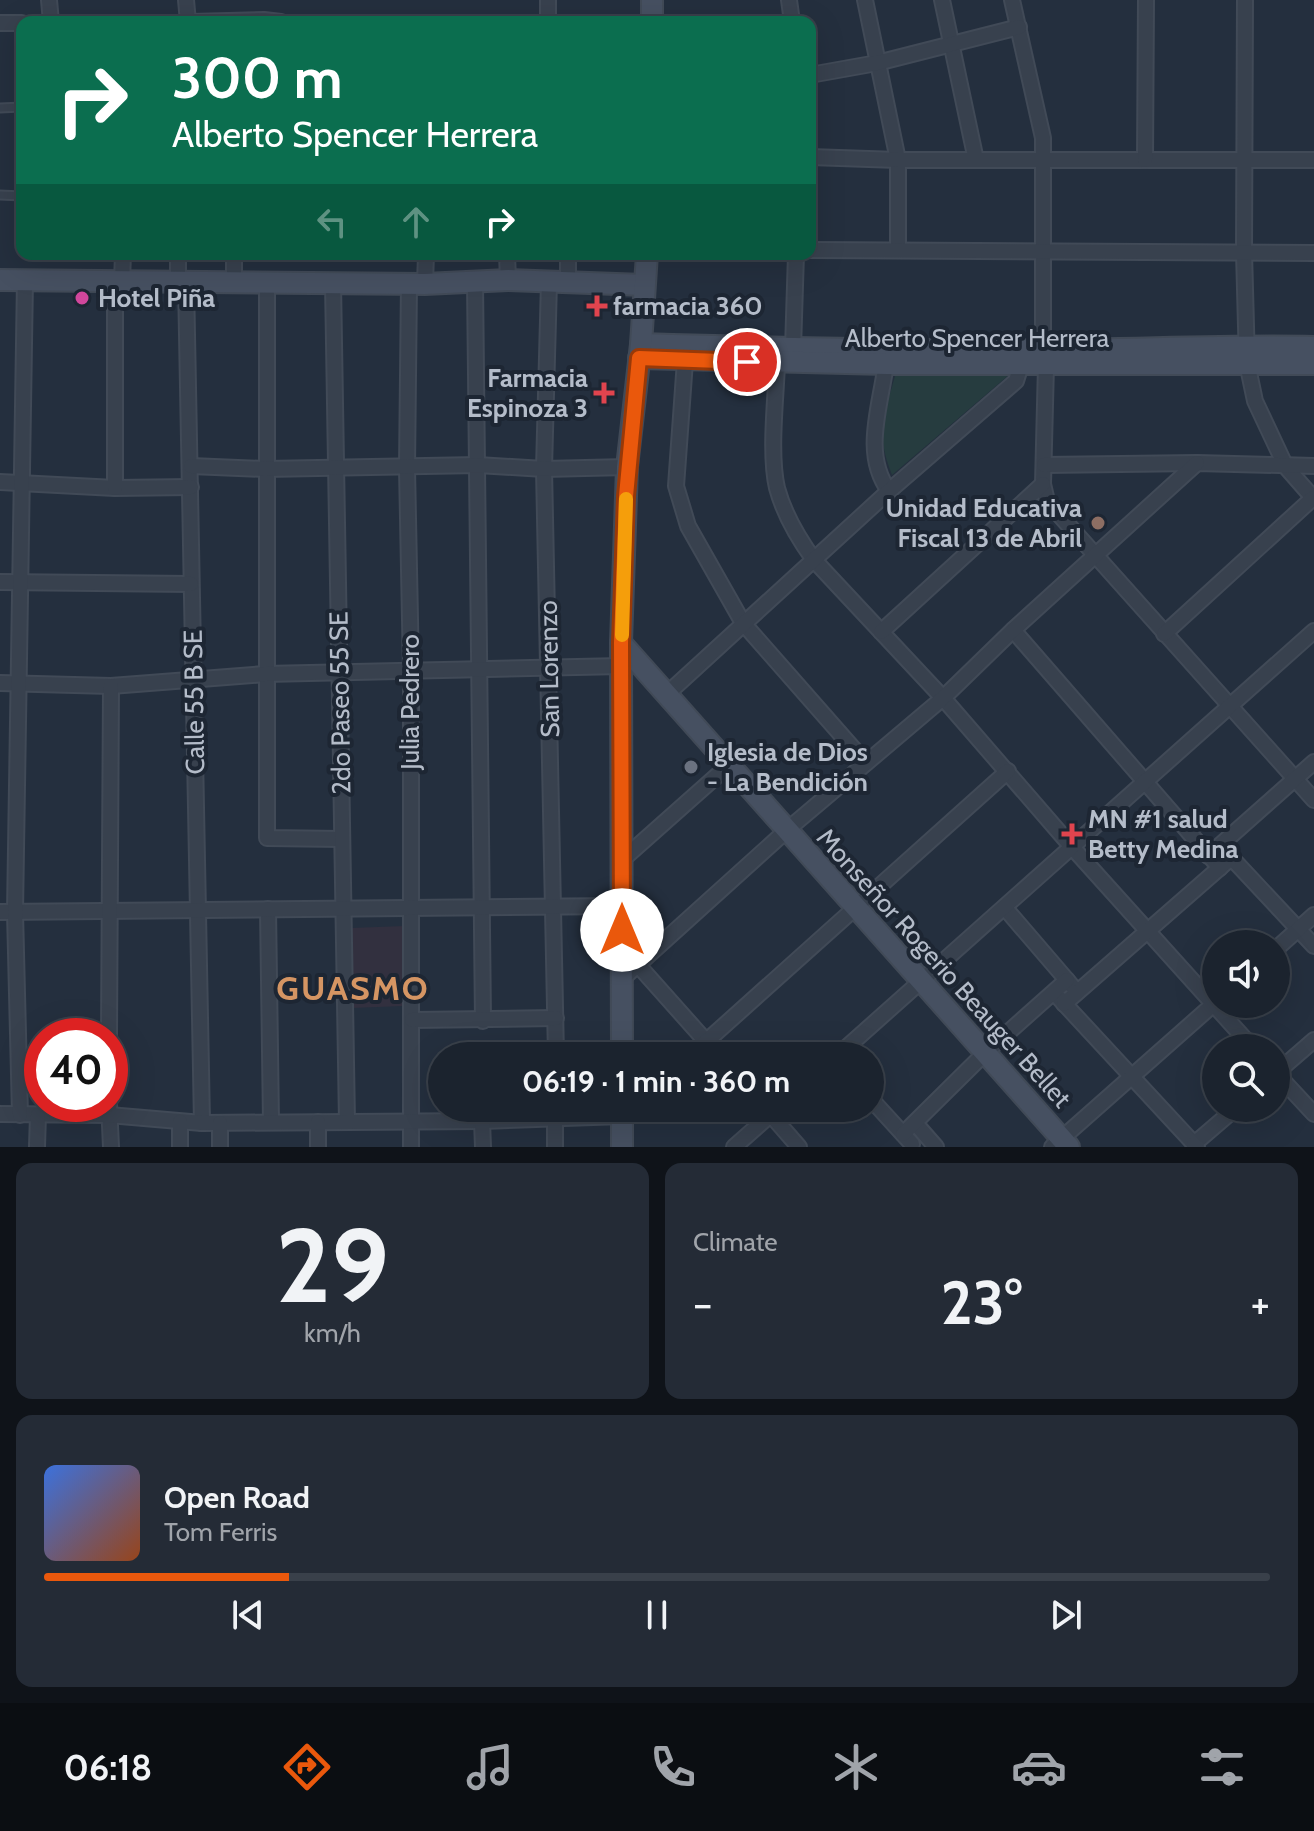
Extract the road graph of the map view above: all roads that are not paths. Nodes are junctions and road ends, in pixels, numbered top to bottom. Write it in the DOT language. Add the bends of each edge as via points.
graph roads {
  1 [pos="865,0"];
  2 [pos="942,0"];
  3 [pos="1012,0"];
  4 [pos="1146,0"];
  5 [pos="1245,0"];
  6 [pos="1019,27"];
  7 [pos="952,44"];
  8 [pos="877,63"];
  9 [pos="816,74"];
  10 [pos="816,157"];
  11 [pos="898,160"];
  12 [pos="976,160"];
  13 [pos="1043,160"];
  14 [pos="1145,160"];
  15 [pos="1246,160"];
  16 [pos="1314,160"];
  17 [pos="816,250"];
  18 [pos="898,250"];
  19 [pos="1043,251"];
  20 [pos="1244,252"];
  21 [pos="1314,253"];
  22 [pos="122,260"];
  23 [pos="179,260"];
  24 [pos="234,260"];
  25 [pos="424,260"];
  26 [pos="507,260"];
  27 [pos="566,260"];
  28 [pos="646,260"];
  29 [pos="795,260"];
  30 [pos="0,280"];
  31 [pos="25,280"];
  32 [pos="508,280"];
  33 [pos="119,281"];
  34 [pos="182,282"];
  35 [pos="234,282"];
  36 [pos="267,282"];
  37 [pos="475,282"];
  38 [pos="559,282"];
  39 [pos="333,283"];
  40 [pos="417,284"];
  41 [pos="644,285"];
  42 [pos="1314,347"];
  43 [pos="640,351"];
  44 [pos="1247,354"];
  45 [pos="785,356"];
  46 [pos="1044,358"];
  47 [pos="685,361"];
  48 [pos="1314,364"];
  49 [pos="1021,365"];
  50 [pos="885,370"];
  51 [pos="1197,463"];
  52 [pos="478,465"];
  53 [pos="1044,465"];
  54 [pos="191,466"];
  55 [pos="1314,466"];
  56 [pos="335,467"];
  57 [pos="627,467"];
  58 [pos="1286,467"];
  59 [pos="407,468"];
  60 [pos="265,469"];
  61 [pos="544,469"];
  62 [pos="0,482"];
  63 [pos="20,483"];
  64 [pos="1043,484"];
  65 [pos="191,487"];
  66 [pos="115,488"];
  67 [pos="889,491"];
  68 [pos="1313,498"];
  69 [pos="1094,555"];
  70 [pos="814,560"];
  71 [pos="0,582"];
  72 [pos="19,582"];
  73 [pos="191,584"];
  74 [pos="743,623"];
  75 [pos="1013,630"];
  76 [pos="881,632"];
  77 [pos="1164,634"];
  78 [pos="1312,637"];
  79 [pos="621,643"];
  80 [pos="622,666"];
  81 [pos="549,667"];
  82 [pos="479,669"];
  83 [pos="411,670"];
  84 [pos="340,672"];
  85 [pos="265,674"];
  86 [pos="194,679"];
  87 [pos="0,683"];
  88 [pos="19,684"];
  89 [pos="111,686"];
  90 [pos="667,694"];
  91 [pos="943,698"];
  92 [pos="1230,706"];
  93 [pos="1314,762"];
  94 [pos="866,763"];
  95 [pos="729,765"];
  96 [pos="1008,771"];
  97 [pos="1295,779"];
  98 [pos="1144,783"];
  99 [pos="1314,800"];
  100 [pos="787,830"];
  101 [pos="342,839"];
  102 [pos="1220,845"];
  103 [pos="1072,847"];
  104 [pos="1208,856"];
  105 [pos="622,860"];
  106 [pos="1225,863"];
  107 [pos="622,906"];
  108 [pos="855,906"];
  109 [pos="483,907"];
  110 [pos="554,907"];
  111 [pos="411,908"];
  112 [pos="1005,908"];
  113 [pos="268,909"];
  114 [pos="343,909"];
  115 [pos="198,910"];
  116 [pos="108,911"];
  117 [pos="8,912"];
  118 [pos="1314,915"];
  119 [pos="1298,929"];
  120 [pos="1148,932"];
  121 [pos="1290,936"];
  122 [pos="1314,946"];
  123 [pos="638,965"];
  124 [pos="622,979"];
  125 [pos="1067,980"];
  126 [pos="922,982"];
  127 [pos="1202,991"];
  128 [pos="1054,992"];
  129 [pos="1078,992"];
  130 [pos="1064,1004"];
  131 [pos="1202,1015"];
  132 [pos="109,1018"];
  133 [pos="556,1018"];
  134 [pos="1226,1018"];
  135 [pos="412,1020"];
  136 [pos="483,1021"];
  137 [pos="1241,1034"];
  138 [pos="1314,1040"];
  139 [pos="556,1042"];
  140 [pos="622,1042"];
  141 [pos="706,1042"];
  142 [pos="853,1042"];
  143 [pos="985,1053"];
  144 [pos="1290,1061"];
  145 [pos="1131,1077"];
  146 [pos="1290,1088"];
  147 [pos="128,1113"];
  148 [pos="0,1114"];
  149 [pos="884,1114"];
  150 [pos="1314,1114"];
  151 [pos="20,1115"];
  152 [pos="24,1115"];
  153 [pos="412,1121"];
  154 [pos="428,1121"];
  155 [pos="38,1122"];
  156 [pos="110,1122"];
  157 [pos="180,1122"];
  158 [pos="271,1122"];
  159 [pos="318,1122"];
  160 [pos="347,1122"];
  161 [pos="482,1122"];
  162 [pos="555,1122"];
  163 [pos="624,1122"];
  164 [pos="759,1122"];
  165 [pos="780,1122"];
  166 [pos="1223,1122"];
  167 [pos="202,1123"];
  168 [pos="220,1123"];
  169 [pos="920,1128"];
  170 [pos="908,1142"];
  171 [pos="1203,1143"];
  172 [pos="1061,1144"];
  173 [pos="37,1147"];
  174 [pos="111,1147"];
  175 [pos="180,1147"];
  176 [pos="220,1147"];
  177 [pos="318,1147"];
  178 [pos="411,1147"];
  179 [pos="483,1147"];
  180 [pos="555,1147"];
  181 [pos="622,1147"];
  182 [pos="734,1147"];
  183 [pos="799,1147"];
  184 [pos="936,1147"];
  1 -- 8 [label="street"];
  2 -- 7 [label="street"];
  3 -- 6 [label="street"];
  4 -- 14 [label="street"];
  5 -- 15 [label="street"];
  6 -- 7 [label="street"];
  6 -- 13 [label="street"];
  7 -- 8 [label="street"];
  7 -- 12 [label="street"];
  8 -- 9 [label="street"];
  8 -- 11 [label="street"];
  10 -- 11 [label="street"];
  11 -- 12 [label="street"];
  11 -- 18 [label="street"];
  12 -- 13 [label="street"];
  13 -- 14 [label="street"];
  13 -- 19 [label="street"];
  14 -- 15 [label="street"];
  15 -- 16 [label="street"];
  15 -- 20 [label="street"];
  17 -- 18 [label="street"];
  18 -- 19 [label="street"];
  19 -- 20 [label="street"];
  19 -- 46 [label="street"];
  20 -- 21 [label="street"];
  20 -- 44 [label="street"];
  22 -- 33 [label="street"];
  23 -- 34 [label="street, Calle 55 B SE"];
  24 -- 35 [label="street"];
  25 -- 40 [label="street, Julia Pedrero"];
  26 -- 32 [label="street"];
  27 -- 38 [label="street, San Lorenzo"];
  28 -- 41 [label="street"];
  29 -- 45 [label="street"];
  30 -- 31 [label="street"];
  31 -- 33 [label="street"];
  31 -- 63 [label="street"];
  32 -- 37 [label="street"];
  32 -- 38 [label="street"];
  33 -- 34 [label="street"];
  33 -- 66 [label="street"];
  34 -- 35 [label="street"];
  34 -- 54 [label="street, Calle 55 B SE"];
  35 -- 36 [label="street"];
  36 -- 39 [label="street"];
  36 -- 60 [label="street"];
  37 -- 40 [label="street"];
  37 -- 52 [label="street"];
  38 -- 41 [label="street"];
  38 -- 61 [label="street, San Lorenzo"];
  39 -- 40 [label="street"];
  39 -- 56 [label="street, 2do Paseo 55 SE"];
  40 -- 59 [label="street, Julia Pedrero"];
  41 -- 43 [label="street"];
  42 -- 44 [label="street, Alberto Spencer Herrera"];
  43 -- 45 [label="street, Alberto Spencer Herrera"];
  43 -- 47 [label="street, Alberto Spencer Herrera"];
  43 -- 57 [label="street"];
  44 -- 46 [label="street, Alberto Spencer Herrera"];
  44 -- 48 [label="street, Alberto Spencer Herrera"];
  44 -- 58 [label="street" via="1255,401"];
  45 -- 46 [label="street, Alberto Spencer Herrera"];
  45 -- 47 [label="street, Alberto Spencer Herrera"];
  45 -- 49 [label="street, Alberto Spencer Herrera"];
  45 -- 70 [label="street" via="777,486 801,543"];
  46 -- 49 [label="street, Alberto Spencer Herrera"];
  46 -- 53 [label="street"];
  47 -- 74 [label="street" via="676,486 680,506"];
  49 -- 67 [label="street" via="1016,381"];
  50 -- 67 [label="street" via="874,452"];
  51 -- 53 [label="street"];
  51 -- 58 [label="street"];
  51 -- 69 [label="street"];
  52 -- 59 [label="street"];
  52 -- 61 [label="street"];
  52 -- 82 [label="street"];
  53 -- 64 [label="street"];
  54 -- 60 [label="street"];
  54 -- 65 [label="street, Calle 55 B SE"];
  55 -- 58 [label="street"];
  56 -- 59 [label="street"];
  56 -- 60 [label="street"];
  56 -- 84 [label="street, 2do Paseo 55 SE"];
  57 -- 61 [label="street"];
  57 -- 79 [label="street"];
  58 -- 68 [label="street"];
  59 -- 83 [label="street, Julia Pedrero"];
  60 -- 85 [label="street"];
  61 -- 81 [label="street, San Lorenzo"];
  62 -- 63 [label="street"];
  63 -- 66 [label="street"];
  63 -- 72 [label="street"];
  64 -- 69 [label="street" via="1047,501"];
  64 -- 76 [label="street"];
  65 -- 66 [label="street"];
  65 -- 73 [label="street, Calle 55 B SE"];
  67 -- 70 [label="street"];
  68 -- 77 [label="street"];
  69 -- 75 [label="street"];
  69 -- 77 [label="street"];
  70 -- 74 [label="street"];
  70 -- 76 [label="street"];
  71 -- 72 [label="street"];
  72 -- 73 [label="street"];
  72 -- 88 [label="street"];
  73 -- 86 [label="street, Calle 55 B SE"];
  74 -- 90 [label="street"];
  74 -- 94 [label="street"];
  75 -- 91 [label="street"];
  75 -- 98 [label="street"];
  76 -- 91 [label="street"];
  77 -- 92 [label="street"];
  78 -- 92 [label="street"];
  79 -- 80 [label="street"];
  79 -- 90 [label="street, Monseñor Rogerio Beauger Bellet"];
  80 -- 81 [label="street"];
  80 -- 105 [label="street"];
  81 -- 82 [label="street"];
  81 -- 110 [label="street, San Lorenzo"];
  82 -- 83 [label="street"];
  82 -- 109 [label="street"];
  83 -- 84 [label="street"];
  83 -- 111 [label="street, Julia Pedrero"];
  84 -- 85 [label="street"];
  84 -- 101 [label="street, 2do Paseo 55 SE"];
  85 -- 86 [label="street"];
  85 -- 101 [label="street" via="267,838"];
  86 -- 89 [label="street"];
  86 -- 115 [label="street, Calle 55 B SE"];
  87 -- 88 [label="street"];
  88 -- 89 [label="street"];
  88 -- 117 [label="street"];
  89 -- 116 [label="street"];
  90 -- 95 [label="street, Monseñor Rogerio Beauger Bellet"];
  91 -- 94 [label="street"];
  91 -- 96 [label="street"];
  92 -- 97 [label="street"];
  92 -- 98 [label="street"];
  93 -- 97 [label="street"];
  94 -- 100 [label="street"];
  95 -- 100 [label="street, Monseñor Rogerio Beauger Bellet"];
  95 -- 105 [label="street"];
  96 -- 103 [label="street"];
  96 -- 108 [label="street"];
  97 -- 99 [label="street"];
  97 -- 102 [label="street"];
  98 -- 103 [label="street"];
  98 -- 104 [label="street"];
  100 -- 108 [label="street, Monseñor Rogerio Beauger Bellet"];
  100 -- 123 [label="street"];
  101 -- 114 [label="street, 2do Paseo 55 SE"];
  102 -- 104 [label="street"];
  102 -- 106 [label="street"];
  103 -- 112 [label="street"];
  103 -- 120 [label="street"];
  104 -- 106 [label="street"];
  105 -- 107 [label="street"];
  106 -- 119 [label="street"];
  106 -- 120 [label="street"];
  107 -- 110 [label="street"];
  107 -- 124 [label="street"];
  108 -- 126 [label="street, Monseñor Rogerio Beauger Bellet"];
  108 -- 141 [label="street"];
  109 -- 110 [label="street"];
  109 -- 111 [label="street"];
  109 -- 136 [label="street"];
  110 -- 133 [label="street, San Lorenzo"];
  111 -- 114 [label="street"];
  111 -- 135 [label="street, Julia Pedrero"];
  112 -- 125 [label="street"];
  112 -- 126 [label="street"];
  113 -- 114 [label="street"];
  113 -- 115 [label="street"];
  113 -- 158 [label="street"];
  114 -- 160 [label="street, 2do Paseo 55 SE"];
  115 -- 116 [label="street"];
  115 -- 167 [label="street, Calle 55 B SE"];
  116 -- 117 [label="street"];
  116 -- 132 [label="street"];
  117 -- 151 [label="street"];
  118 -- 119 [label="street"];
  119 -- 121 [label="street"];
  119 -- 122 [label="street"];
  120 -- 127 [label="street"];
  120 -- 129 [label="street"];
  123 -- 124 [label="street"];
  123 -- 141 [label="street"];
  124 -- 140 [label="street"];
  125 -- 128 [label="street"];
  125 -- 129 [label="street"];
  126 -- 142 [label="street"];
  126 -- 143 [label="street, Monseñor Rogerio Beauger Bellet"];
  128 -- 130 [label="street"];
  128 -- 143 [label="street"];
  129 -- 130 [label="street"];
  130 -- 145 [label="street"];
  131 -- 145 [label="street"];
  133 -- 136 [label="street"];
  133 -- 139 [label="street, San Lorenzo"];
  134 -- 137 [label="street"];
  135 -- 136 [label="street"];
  135 -- 153 [label="street, Julia Pedrero"];
  138 -- 144 [label="street"];
  143 -- 169 [label="street"];
  143 -- 172 [label="street, Monseñor Rogerio Beauger Bellet"];
  145 -- 171 [label="street"];
  145 -- 172 [label="street"];
  146 -- 150 [label="street"];
  147 -- 157 [label="street"];
  148 -- 151 [label="street"];
  149 -- 170 [label="street"];
  151 -- 152 [label="street"];
  153 -- 154 [label="street"];
  153 -- 160 [label="street"];
  153 -- 178 [label="street, Julia Pedrero"];
  155 -- 173 [label="street"];
  156 -- 174 [label="street"];
  157 -- 167 [label="street"];
  157 -- 175 [label="street"];
  158 -- 159 [label="street"];
  158 -- 168 [label="street"];
  159 -- 160 [label="street"];
  159 -- 177 [label="street"];
  161 -- 179 [label="street"];
  162 -- 180 [label="street"];
  163 -- 181 [label="street"];
  164 -- 182 [label="street"];
  165 -- 183 [label="street"];
  166 -- 171 [label="street"];
  167 -- 168 [label="street"];
  168 -- 176 [label="street"];
  169 -- 170 [label="street"];
  169 -- 184 [label="street"];
}
